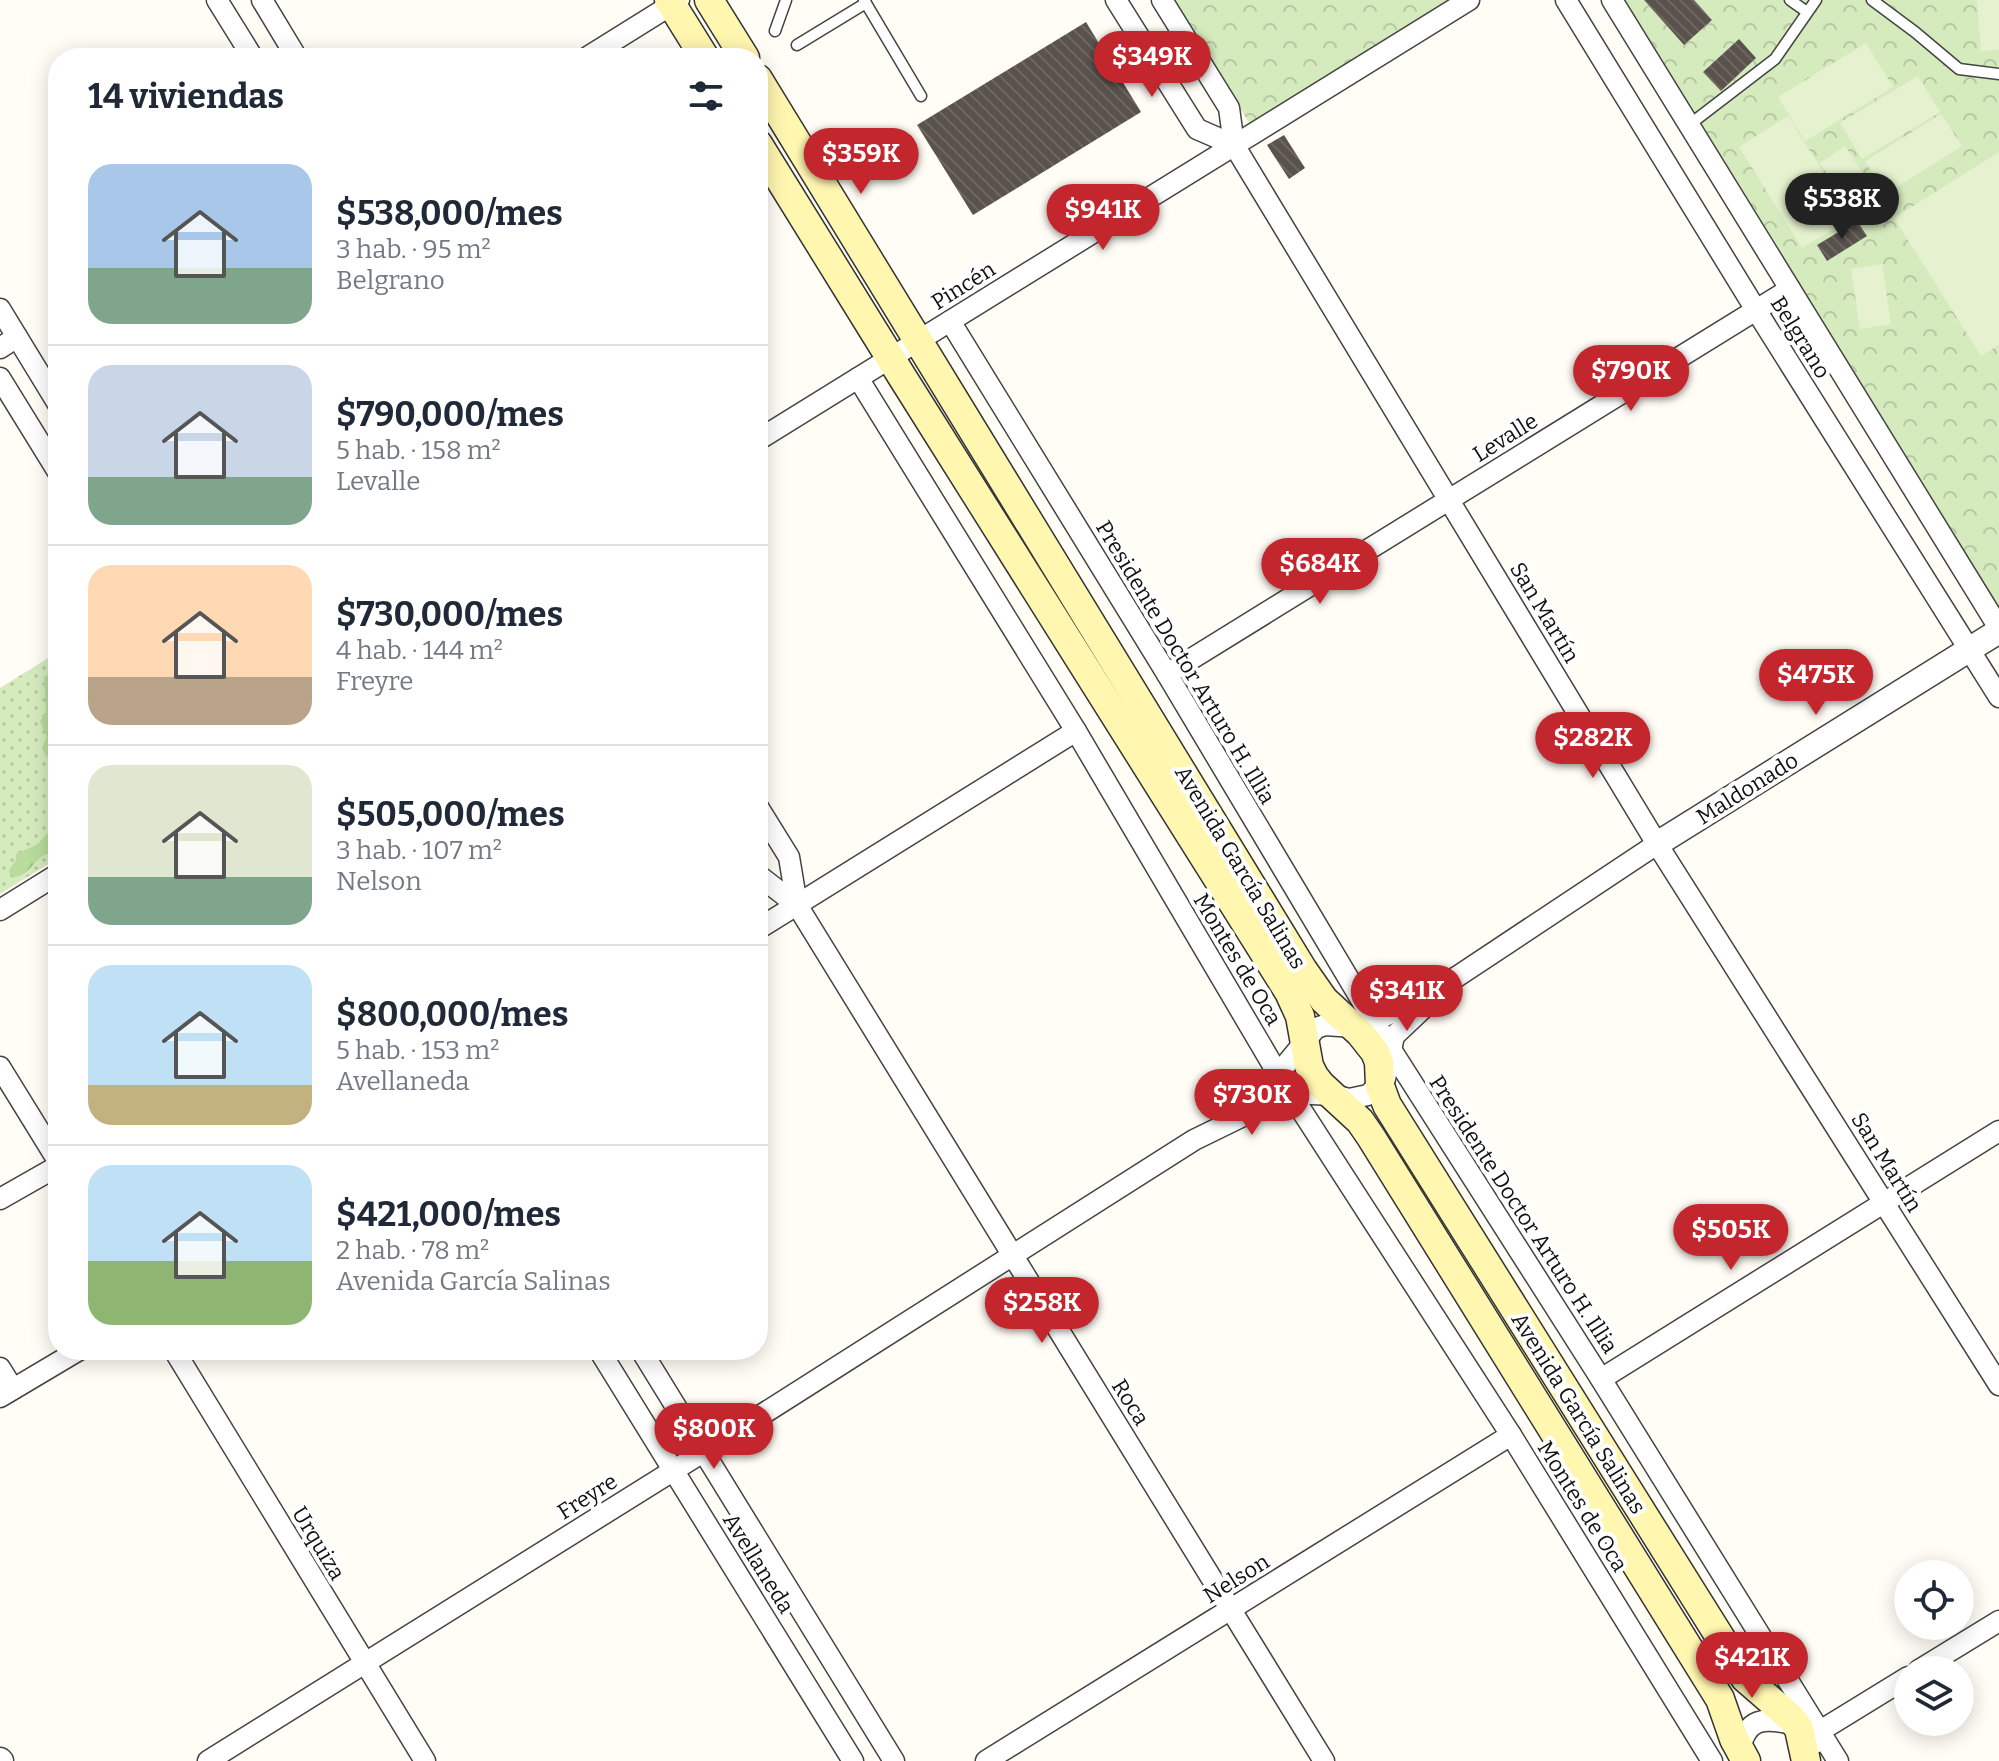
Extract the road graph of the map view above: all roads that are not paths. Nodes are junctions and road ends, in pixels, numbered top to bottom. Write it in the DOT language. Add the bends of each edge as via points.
graph roads {
  1 [pos="217,0"];
  2 [pos="262,0"];
  3 [pos="709,0"];
  4 [pos="786,0"];
  5 [pos="1116,0"];
  6 [pos="1162,0"];
  7 [pos="1469,0"];
  8 [pos="1566,0"];
  9 [pos="1612,0"];
  10 [pos="1790,0"];
  11 [pos="1816,0"];
  12 [pos="1872,0"];
  13 [pos="673,1"];
  14 [pos="865,1"];
  15 [pos="1807,12"];
  16 [pos="775,31"];
  17 [pos="797,45"];
  18 [pos="247,48"];
  19 [pos="291,48"];
  20 [pos="601,48"];
  21 [pos="699,48"];
  22 [pos="739,48"];
  23 [pos="1999,74"];
  24 [pos="768,95"];
  25 [pos="921,96"];
  26 [pos="1689,125"];
  27 [pos="1234,145"];
  28 [pos="768,160"];
  29 [pos="1790,289"];
  30 [pos="0,309"];
  31 [pos="1756,310"];
  32 [pos="950,321"];
  33 [pos="919,340"];
  34 [pos="9,343"];
  35 [pos="890,358"];
  36 [pos="38,372"];
  37 [pos="858,378"];
  38 [pos="48,385"];
  39 [pos="3,388"];
  40 [pos="48,397"];
  41 [pos="20,410"];
  42 [pos="768,434"];
  43 [pos="48,456"];
  44 [pos="1449,500"];
  45 [pos="1999,630"];
  46 [pos="1969,650"];
  47 [pos="1167,674"];
  48 [pos="1999,697"];
  49 [pos="1076,731"];
  50 [pos="768,823"];
  51 [pos="1657,844"];
  52 [pos="48,880"];
  53 [pos="768,883"];
  54 [pos="797,905"];
  55 [pos="0,910"];
  56 [pos="768,923"];
  57 [pos="1455,978"];
  58 [pos="1364,1024"];
  59 [pos="1305,1039"];
  60 [pos="1390,1048"];
  61 [pos="0,1067"];
  62 [pos="1278,1074"];
  63 [pos="1380,1086"];
  64 [pos="1290,1093"];
  65 [pos="1333,1095"];
  66 [pos="1999,1131"];
  67 [pos="1194,1140"];
  68 [pos="48,1147"];
  69 [pos="48,1170"];
  70 [pos="0,1199"];
  71 [pos="1883,1202"];
  72 [pos="1012,1255"];
  73 [pos="62,1360"];
  74 [pos="180,1360"];
  75 [pos="605,1360"];
  76 [pos="647,1360"];
  77 [pos="0,1368"];
  78 [pos="1601,1379"];
  79 [pos="1999,1385"];
  80 [pos="6,1393"];
  81 [pos="1511,1435"];
  82 [pos="703,1452"];
  83 [pos="673,1470"];
  84 [pos="1231,1609"];
  85 [pos="1999,1621"];
  86 [pos="1942,1656"];
  87 [pos="364,1663"];
  88 [pos="1894,1684"];
  89 [pos="1807,1728"];
  90 [pos="1741,1757"];
  91 [pos="208,1761"];
  92 [pos="425,1761"];
  93 [pos="853,1761"];
  94 [pos="894,1761"];
  95 [pos="986,1761"];
  96 [pos="1324,1761"];
  97 [pos="1712,1761"];
  98 [pos="1808,1761"];
  99 [pos="1838,1761"];
  1 -- 18 [label="street"];
  2 -- 19 [label="street"];
  3 -- 22 [label="main road"];
  4 -- 16 [label="lane"];
  5 -- 27 [label="street" via="1197,129"];
  6 -- 27 [label="street, San Martín" via="1229,108"];
  7 -- 27 [label="street, Pincén"];
  8 -- 31 [label="street, Belgrano"];
  9 -- 26 [label="street, Belgrano"];
  10 -- 15 [label="lane"];
  11 -- 15 [label="lane"];
  12 -- 23 [label="lane" via="1959,69"];
  13 -- 20 [label="street"];
  13 -- 21 [label="main road"];
  14 -- 17 [label="lane"];
  14 -- 25 [label="lane"];
  15 -- 26 [label="lane" via="1775,59"];
  24 -- 33 [label="main road, Avenida García Salinas"];
  26 -- 29 [label="street, Belgrano"];
  27 -- 32 [label="street, Pincén"];
  27 -- 44 [label="street, San Martín"];
  28 -- 35 [label="main road, Avenida García Salinas"];
  29 -- 31 [label="street, Levalle"];
  29 -- 45 [label="street, Belgrano"];
  30 -- 34 [label="street"];
  31 -- 44 [label="street, Levalle"];
  31 -- 46 [label="street, Belgrano"];
  32 -- 33 [label="street, Pincén"];
  32 -- 47 [label="street, Presidente Doctor Arturo H. Illia"];
  33 -- 35 [label="street, Pincén"];
  33 -- 58 [label="main road, Avenida García Salinas" via="1303,970 1331,1008"];
  34 -- 36 [label="street"];
  35 -- 37 [label="street, Pincén"];
  35 -- 59 [label="main road, Avenida García Salinas" via="1289,992"];
  36 -- 38 [label="street"];
  36 -- 39 [label="street"];
  37 -- 42 [label="street, Pincén"];
  37 -- 49 [label="street, Montes de Oca"];
  39 -- 41 [label="street"];
  40 -- 41 [label="street"];
  41 -- 43 [label="street"];
  44 -- 47 [label="street, Levalle"];
  44 -- 51 [label="street, San Martín"];
  45 -- 46 [label="street, Maldonado"];
  46 -- 48 [label="street, Belgrano"];
  46 -- 51 [label="street, Maldonado"];
  47 -- 58 [label="street, Presidente Doctor Arturo H. Illia"];
  49 -- 54 [label="street"];
  49 -- 62 [label="street, Montes de Oca"];
  50 -- 54 [label="street, Roca" via="789,857"];
  51 -- 57 [label="street"];
  51 -- 71 [label="street, San Martín"];
  52 -- 55 [label="street"];
  53 -- 54 [label="street, Roca"];
  54 -- 56 [label="street"];
  54 -- 72 [label="street, Roca"];
  57 -- 58 [label="street"];
  57 -- 60 [label="street" via="1394,1036"];
  58 -- 59 [label="street" via="1325,1025"];
  58 -- 60 [label="street, Presidente Doctor Arturo H. Illia"];
  58 -- 63 [label="main road, Avenida García Salinas" via="1379,1062"];
  59 -- 62 [label="street, Freyre"];
  59 -- 65 [label="main road, Avenida García Salinas" via="1309,1066"];
  60 -- 63 [label="street"];
  60 -- 78 [label="street, Presidente Doctor Arturo H. Illia"];
  61 -- 68 [label="street"];
  62 -- 64 [label="street, Montes de Oca"];
  62 -- 67 [label="street, Freyre"];
  63 -- 65 [label="street, Freyre" via="1361,1097"];
  63 -- 89 [label="main road, Avenida García Salinas" via="1387,1105 1745,1678"];
  64 -- 65 [label="street, Freyre"];
  64 -- 67 [label="street, Freyre"];
  64 -- 81 [label="street, Montes de Oca"];
  65 -- 90 [label="main road, Avenida García Salinas" via="1380,1151 1720,1699"];
  66 -- 71 [label="street"];
  67 -- 72 [label="street, Freyre"];
  69 -- 70 [label="street"];
  71 -- 78 [label="street"];
  71 -- 79 [label="street, San Martín"];
  72 -- 82 [label="street, Freyre"];
  72 -- 84 [label="street, Roca"];
  73 -- 80 [label="street"];
  74 -- 87 [label="street, Urquiza"];
  75 -- 83 [label="street, Avellaneda"];
  76 -- 82 [label="street, Avellaneda"];
  77 -- 80 [label="street"];
  78 -- 89 [label="street, Presidente Doctor Arturo H. Illia"];
  81 -- 84 [label="street, Nelson"];
  81 -- 97 [label="street, Montes de Oca"];
  82 -- 83 [label="street, Freyre"];
  82 -- 94 [label="street, Avellaneda"];
  83 -- 87 [label="street, Freyre"];
  83 -- 93 [label="street, Avellaneda"];
  84 -- 95 [label="street, Nelson"];
  84 -- 96 [label="street, Roca"];
  85 -- 86 [label="street"];
  87 -- 91 [label="street, Freyre"];
  87 -- 92 [label="street, Urquiza"];
  88 -- 89 [label="street"];
  89 -- 90 [label="street" via="1760,1721 1741,1738"];
  89 -- 98 [label="main road" via="1799,1729"];
  89 -- 99 [label="street, Presidente Doctor Arturo H. Illia"];
}
